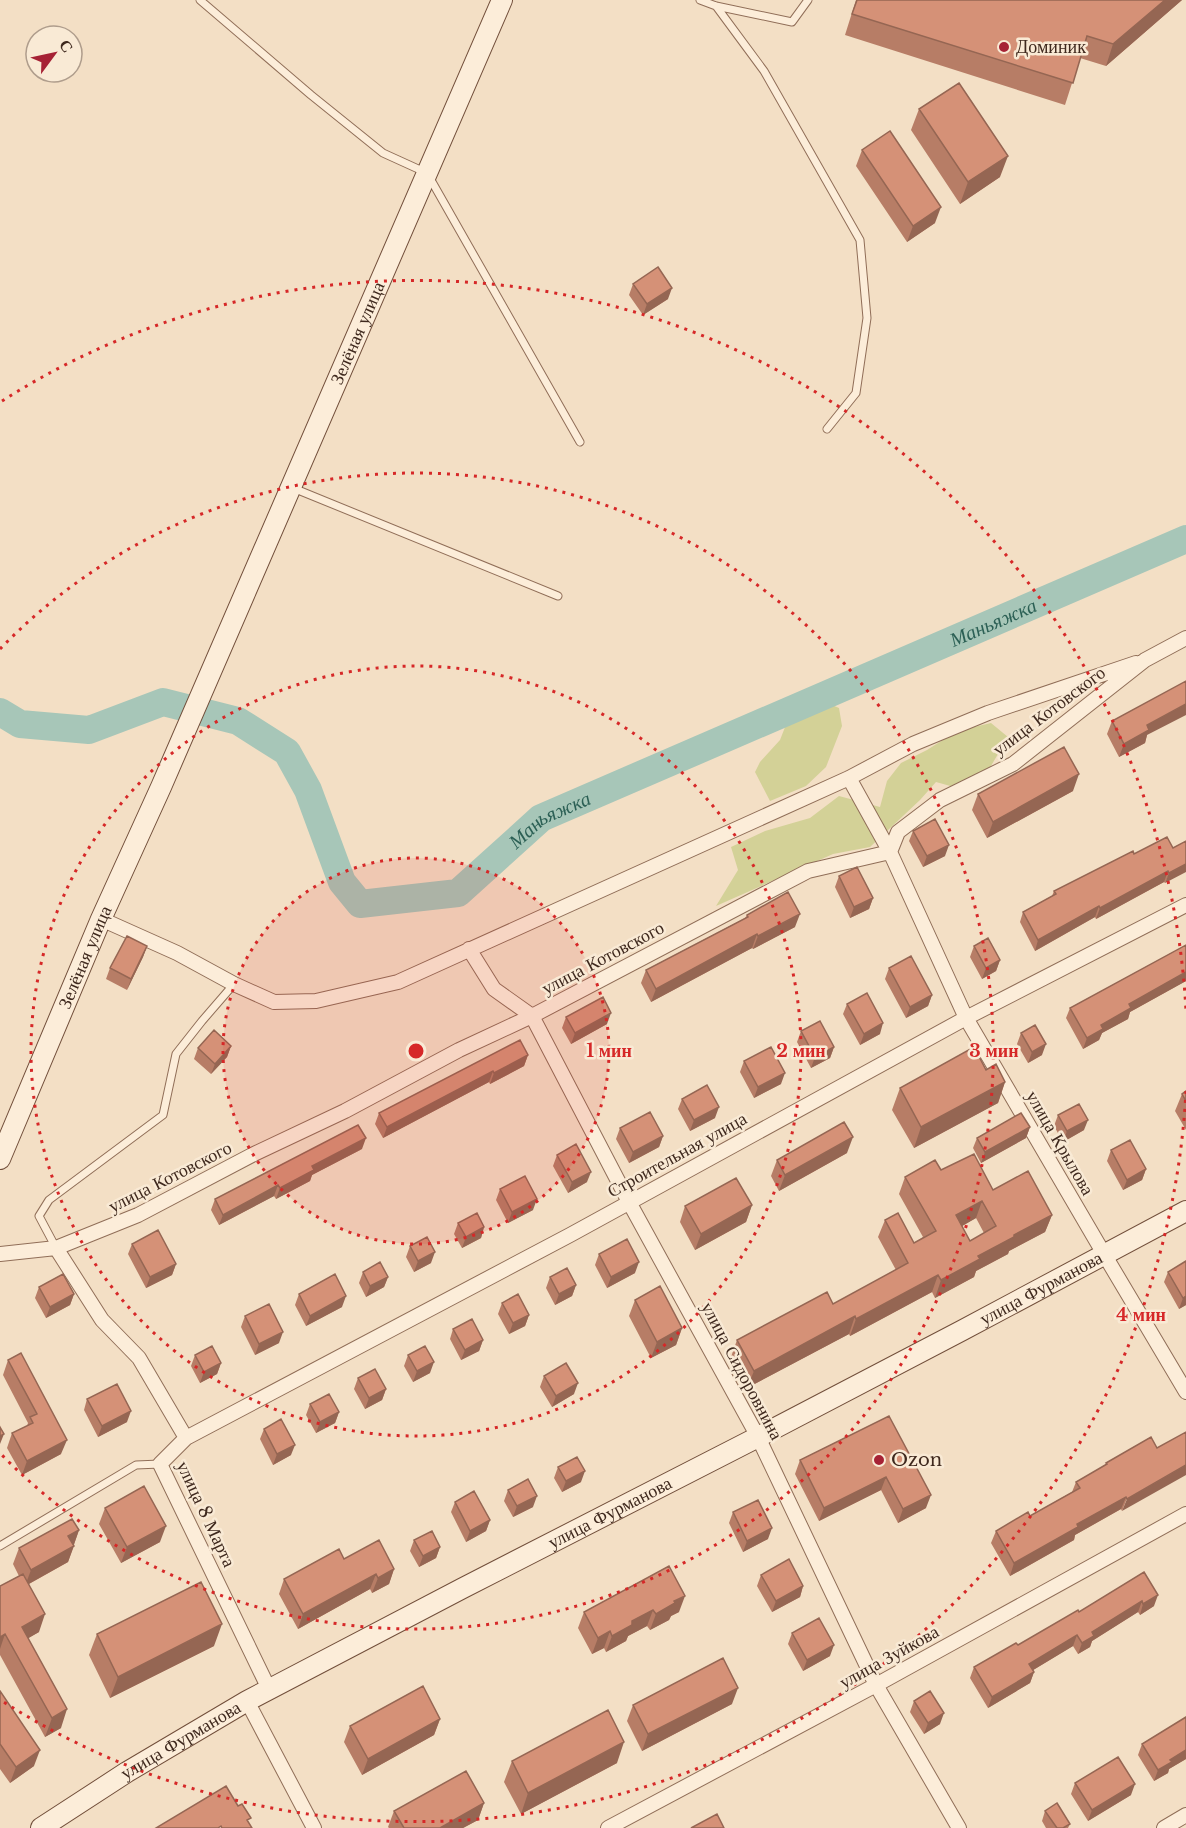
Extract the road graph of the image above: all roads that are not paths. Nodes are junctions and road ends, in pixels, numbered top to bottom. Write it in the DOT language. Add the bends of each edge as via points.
graph roads {
  1 [pos="200,0"];
  2 [pos="502,0"];
  3 [pos="700,0"];
  4 [pos="808,0"];
  5 [pos="717,6"];
  6 [pos="427,173"];
  7 [pos="827,429"];
  8 [pos="580,442"];
  9 [pos="291,487"];
  10 [pos="558,596"];
  11 [pos="1186,638"];
  12 [pos="1145,660"];
  13 [pos="849,778"];
  14 [pos="890,852"];
  15 [pos="1186,905"];
  16 [pos="101,919"];
  17 [pos="470,949"];
  18 [pos="234,984"];
  19 [pos="532,1016"];
  20 [pos="966,1018"];
  21 [pos="0,1159"];
  22 [pos="629,1202"];
  23 [pos="1186,1211"];
  24 [pos="56,1248"];
  25 [pos="0,1254"];
  26 [pos="1104,1254"];
  27 [pos="1186,1392"];
  28 [pos="758,1437"];
  29 [pos="186,1438"];
  30 [pos="160,1464"];
  31 [pos="1186,1514"];
  32 [pos="0,1546"];
  33 [pos="876,1685"];
  34 [pos="269,1689"];
  35 [pos="247,1701"];
  36 [pos="1186,1815"];
  37 [pos="41,1828"];
  38 [pos="314,1828"];
  39 [pos="608,1828"];
  40 [pos="959,1828"];
  41 [pos="1164,1828"];
  1 -- 6 [label="lane" via="383,153"];
  2 -- 6 [label="main road, Зелёная улица"];
  3 -- 5 [label="lane"];
  4 -- 5 [label="lane" via="792,22"];
  5 -- 7 [label="lane" via="764,71 860,240 867,318 856,393"];
  6 -- 8 [label="lane"];
  6 -- 9 [label="main road, Зелёная улица"];
  9 -- 10 [label="lane"];
  9 -- 16 [label="main road, Зелёная улица"];
  11 -- 12 [label="street, улица Котовского"];
  12 -- 13 [label="street" via="988,713 913,744"];
  12 -- 14 [label="street, улица Котовского" via="1013,764 932,806 898,832"];
  13 -- 14 [label="street, улица Крылова"];
  13 -- 17 [label="street"];
  14 -- 19 [label="street, улица Котовского" via="808,871"];
  14 -- 20 [label="street, улица Крылова"];
  15 -- 20 [label="street, Строительная улица"];
  16 -- 18 [label="street"];
  16 -- 21 [label="main road, Зелёная улица"];
  17 -- 18 [label="street" via="398,982 316,1001 274,1002"];
  17 -- 19 [label="street, улица Сидоровнина" via="494,989"];
  18 -- 24 [label="lane" via="176,1054 163,1115 49,1200 39,1216"];
  19 -- 22 [label="street, улица Сидоровнина"];
  19 -- 24 [label="street, улица Котовского" via="138,1215"];
  20 -- 22 [label="street, Строительная улица"];
  20 -- 26 [label="street, улица Крылова"];
  22 -- 28 [label="street, улица Сидоровнина"];
  22 -- 29 [label="street, Строительная улица"];
  23 -- 26 [label="main road, улица Фурманова"];
  24 -- 25 [label="street, улица Котовского"];
  24 -- 29 [label="street, улица 8 Марта" via="102,1320 139,1358"];
  26 -- 27 [label="street, улица Крылова"];
  26 -- 28 [label="main road, улица Фурманова"];
  28 -- 33 [label="street, улица Сидоровнина"];
  28 -- 34 [label="main road, улица Фурманова"];
  29 -- 30 [label="street, улица 8 Марта"];
  30 -- 32 [label="lane" via="136,1465"];
  30 -- 34 [label="street, улица 8 Марта"];
  31 -- 33 [label="street, улица Зуйкова"];
  33 -- 39 [label="street, улица Зуйкова"];
  33 -- 40 [label="street, улица Сидоровнина"];
  34 -- 35 [label="main road, улица Фурманова"];
  35 -- 37 [label="main road, улица Фурманова"];
  35 -- 38 [label="street"];
  36 -- 41 [label="street"];
}
